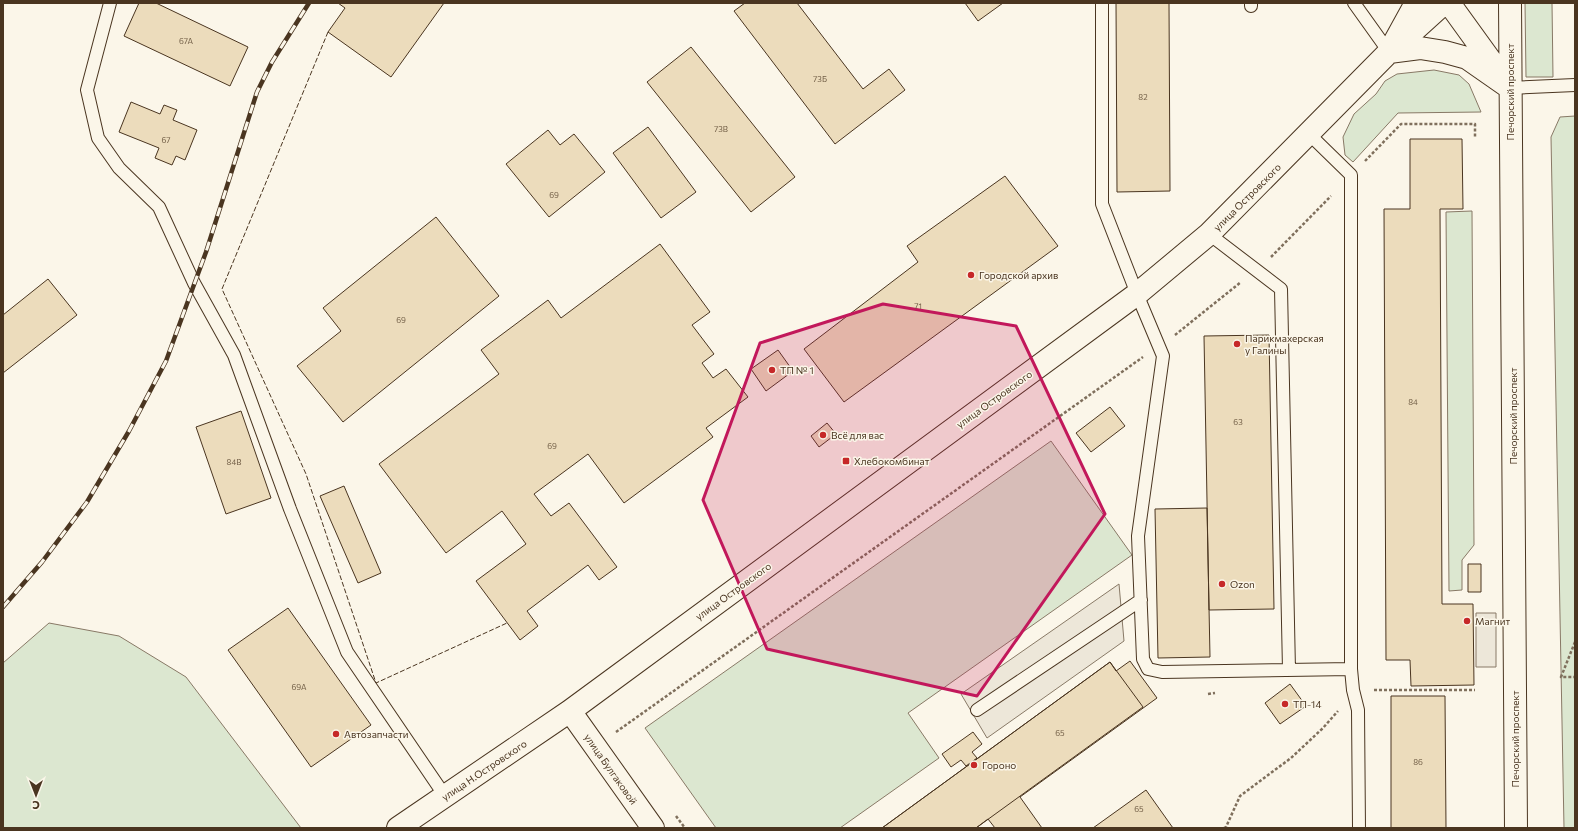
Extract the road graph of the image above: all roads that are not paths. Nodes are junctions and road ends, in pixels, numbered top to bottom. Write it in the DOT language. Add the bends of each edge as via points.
graph roads {
  1 [pos="110,3"];
  2 [pos="1102,3"];
  3 [pos="1354,3"];
  4 [pos="1416,3"];
  5 [pos="1444,3"];
  6 [pos="1450,3"];
  7 [pos="1510,3"];
  8 [pos="1389,52"];
  9 [pos="1575,86"];
  10 [pos="1510,88"];
  11 [pos="1309,134"];
  12 [pos="1209,234"];
  13 [pos="1137,294"];
  14 [pos="1141,600"];
  15 [pos="1351,668"];
  16 [pos="1289,670"];
  17 [pos="977,710"];
  18 [pos="570,711"];
  19 [pos="445,796"];
  20 [pos="398,828"];
  21 [pos="653,828"];
  22 [pos="1359,828"];
  23 [pos="1516,828"];
  1 -- 19 [label="lane" via="87,90 98,138 119,168 159,207 194,283 234,355 290,509 347,652"];
  2 -- 13 [label="lane" via="1102,204"];
  3 -- 8 [label="lane"];
  4 -- 8 [label="main road, улица Островского"];
  5 -- 8 [label="main road"];
  6 -- 10 [label="main road"];
  7 -- 10 [label="main road, Печорский проспект"];
  8 -- 10 [label="main road" via="1420,48 1467,58"];
  8 -- 11 [label="main road, улица Островского"];
  9 -- 10 [label="lane"];
  10 -- 23 [label="main road, Печорский проспект"];
  11 -- 12 [label="main road, улица Островского"];
  11 -- 15 [label="lane" via="1351,175"];
  12 -- 13 [label="main road, улица Островского"];
  12 -- 16 [label="lane" via="1281,289"];
  13 -- 14 [label="lane" via="1163,356 1138,536"];
  13 -- 18 [label="main road, улица Островского"];
  14 -- 16 [label="lane" via="1143,659 1148,669 1162,672"];
  14 -- 17 [label="lane"];
  15 -- 16 [label="lane"];
  15 -- 22 [label="lane" via="1353,693 1358,710"];
  18 -- 19 [label="main road, улица Н.Островского"];
  18 -- 21 [label="main road, улица Булгаковой"];
  19 -- 20 [label="main road, улица Н.Островского"];
}
